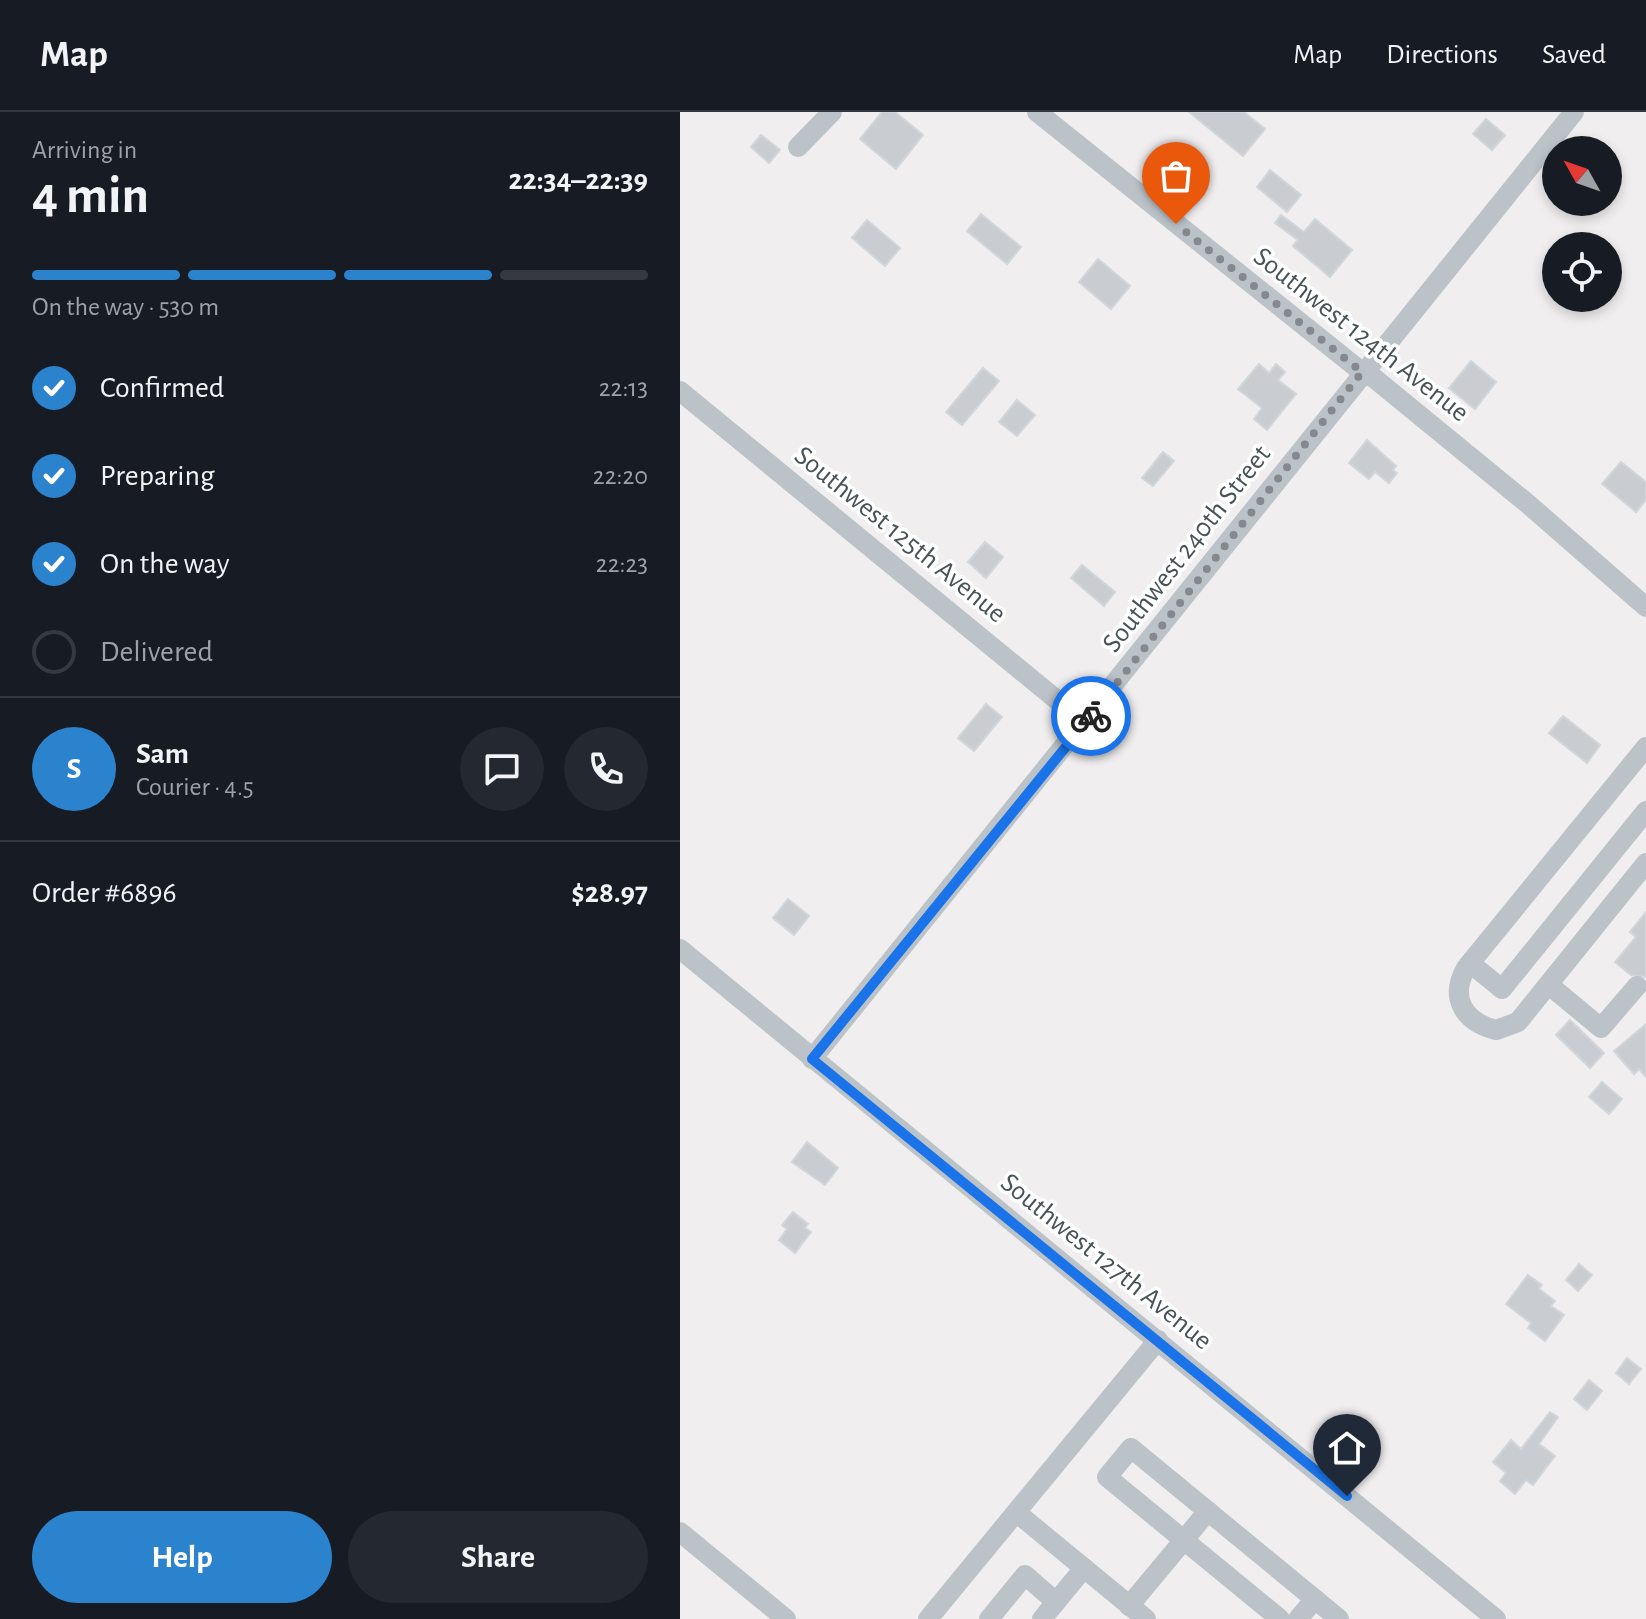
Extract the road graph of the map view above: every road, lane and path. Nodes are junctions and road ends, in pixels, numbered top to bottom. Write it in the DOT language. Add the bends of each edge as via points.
graph roads {
  1 [pos="832,112"];
  2 [pos="1037,112"];
  3 [pos="1574,112"];
  4 [pos="798,147"];
  5 [pos="1362,372"];
  6 [pos="680,391"];
  7 [pos="1646,607"];
  8 [pos="1085,723"];
  9 [pos="1646,747"];
  10 [pos="1646,811"];
  11 [pos="1646,863"];
  12 [pos="680,949"];
  13 [pos="1470,963"];
  14 [pos="1549,985"];
  15 [pos="1637,986"];
  16 [pos="812,1059"];
  17 [pos="1158,1340"];
  18 [pos="1208,1511"];
  19 [pos="1017,1513"];
  20 [pos="680,1532"];
  21 [pos="1185,1540"];
  22 [pos="1084,1568"];
  23 [pos="1315,1599"];
  24 [pos="1056,1602"];
  25 [pos="1129,1606"];
  26 [pos="1489,1617"];
  27 [pos="786,1619"];
  28 [pos="928,1619"];
  29 [pos="989,1619"];
  30 [pos="1042,1619"];
  31 [pos="1146,1619"];
  32 [pos="1280,1619"];
  33 [pos="1298,1619"];
  34 [pos="1339,1619"];
  1 -- 4 [label="street"];
  2 -- 5 [label="street, Southwest 124th Avenue"];
  3 -- 5 [label="street, Southwest 240th Street"];
  5 -- 7 [label="street, Southwest 124th Avenue" via="1516,494"];
  5 -- 8 [label="street, Southwest 240th Street"];
  6 -- 8 [label="street, Southwest 125th Avenue"];
  8 -- 16 [label="street, Southwest 240th Street"];
  9 -- 13 [label="street"];
  10 -- 13 [label="street" via="1502,989"];
  11 -- 14 [label="street"];
  12 -- 16 [label="street, Southwest 127th Avenue"];
  13 -- 14 [label="street" via="1460,978 1458,997 1473,1021 1490,1028 1518,1022"];
  14 -- 15 [label="street" via="1601,1028"];
  16 -- 17 [label="street, Southwest 127th Avenue"];
  17 -- 19 [label="street"];
  17 -- 26 [label="street, Southwest 127th Avenue"];
  18 -- 21 [label="street"];
  18 -- 21 [label="street" via="1131,1448 1107,1477"];
  18 -- 23 [label="street"];
  19 -- 22 [label="street"];
  19 -- 28 [label="street"];
  20 -- 27 [label="street"];
  21 -- 25 [label="street"];
  21 -- 32 [label="street"];
  22 -- 24 [label="street"];
  22 -- 25 [label="street"];
  23 -- 33 [label="street"];
  23 -- 34 [label="street"];
  24 -- 29 [label="street" via="1025,1575"];
  24 -- 30 [label="street"];
  25 -- 31 [label="street"];
}
